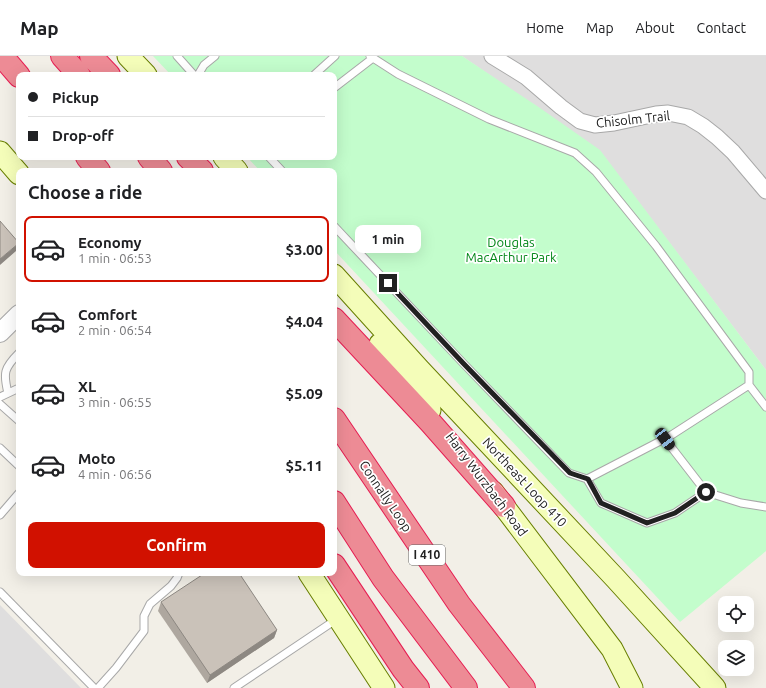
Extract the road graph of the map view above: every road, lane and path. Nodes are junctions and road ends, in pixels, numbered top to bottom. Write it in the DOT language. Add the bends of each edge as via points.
graph roads {
  1 [pos="2,56"];
  2 [pos="62,56"];
  3 [pos="91,56"];
  4 [pos="128,56"];
  5 [pos="177,56"];
  6 [pos="215,56"];
  7 [pos="335,56"];
  8 [pos="492,56"];
  9 [pos="372,57"];
  10 [pos="16,72"];
  11 [pos="76,72"];
  12 [pos="106,72"];
  13 [pos="143,72"];
  14 [pos="191,72"];
  15 [pos="200,72"];
  16 [pos="317,72"];
  17 [pos="337,86"];
  18 [pos="0,152"];
  19 [pos="90,160"];
  20 [pos="152,160"];
  21 [pos="191,160"];
  22 [pos="227,160"];
  23 [pos="272,160"];
  24 [pos="96,168"];
  25 [pos="158,168"];
  26 [pos="199,168"];
  27 [pos="234,168"];
  28 [pos="279,168"];
  29 [pos="16,171"];
  30 [pos="766,191"];
  31 [pos="337,229"];
  32 [pos="337,278"];
  33 [pos="337,289"];
  34 [pos="16,317"];
  35 [pos="337,322"];
  36 [pos="0,332"];
  37 [pos="16,356"];
  38 [pos="749,385"];
  39 [pos="16,389"];
  40 [pos="8,393"];
  41 [pos="0,397"];
  42 [pos="0,404"];
  43 [pos="766,406"];
  44 [pos="8,411"];
  45 [pos="16,412"];
  46 [pos="16,419"];
  47 [pos="337,423"];
  48 [pos="665,439"];
  49 [pos="0,448"];
  50 [pos="16,463"];
  51 [pos="588,479"];
  52 [pos="706,492"];
  53 [pos="16,496"];
  54 [pos="504,506"];
  55 [pos="337,507"];
  56 [pos="766,507"];
  57 [pos="0,515"];
  58 [pos="337,570"];
  59 [pos="178,576"];
  60 [pos="311,576"];
  61 [pos="0,592"];
  62 [pos="338,618"];
  63 [pos="94,688"];
  64 [pos="98,688"];
  65 [pos="234,688"];
  66 [pos="384,688"];
  67 [pos="418,688"];
  68 [pos="466,688"];
  69 [pos="524,688"];
  70 [pos="632,688"];
  71 [pos="715,688"];
  1 -- 10 [label="highway"];
  2 -- 11 [label="highway"];
  3 -- 12 [label="highway"];
  4 -- 13 [label="main road"];
  5 -- 14 [label="lane"];
  6 -- 15 [label="lane"];
  7 -- 16 [label="lane"];
  8 -- 30 [label="street, Chisolm Trail" via="526,77 580,121 596,125 614,124 668,113 688,117 703,126 733,152"];
  9 -- 17 [label="lane"];
  9 -- 38 [label="lane" via="398,74 488,119 575,153 596,172 656,246 749,372"];
  18 -- 29 [label="main road"];
  19 -- 24 [label="highway"];
  20 -- 25 [label="highway"];
  21 -- 26 [label="highway"];
  22 -- 27 [label="main road"];
  23 -- 28 [label="lane"];
  31 -- 51 [label="lane" via="570,473"];
  32 -- 71 [label="main road, Northeast Loop 410"];
  33 -- 54 [label="main road, Harry Wurzbach Road"];
  34 -- 36 [label="street"];
  35 -- 54 [label="highway"];
  37 -- 40 [label="lane" via="6,368 4,379"];
  38 -- 43 [label="lane"];
  38 -- 48 [label="lane"];
  39 -- 40 [label="lane"];
  40 -- 41 [label="lane"];
  42 -- 44 [label="lane"];
  44 -- 45 [label="lane"];
  44 -- 46 [label="lane"];
  47 -- 69 [label="highway, Connally Loop / I 410" via="459,604"];
  48 -- 51 [label="lane"];
  48 -- 52 [label="lane"];
  49 -- 50 [label="lane"];
  51 -- 52 [label="lane" via="601,503 647,523 675,513"];
  52 -- 56 [label="lane" via="740,503"];
  53 -- 57 [label="lane"];
  54 -- 70 [label="main road, Harry Wurzbach Road" via="612,649"];
  55 -- 68 [label="highway" via="383,578"];
  58 -- 67 [label="highway"];
  59 -- 64 [label="lane" via="171,586 150,604 144,616 144,631"];
  60 -- 62 [label="main road"];
  61 -- 63 [label="lane"];
  62 -- 65 [label="lane"];
  62 -- 66 [label="main road"];
}
